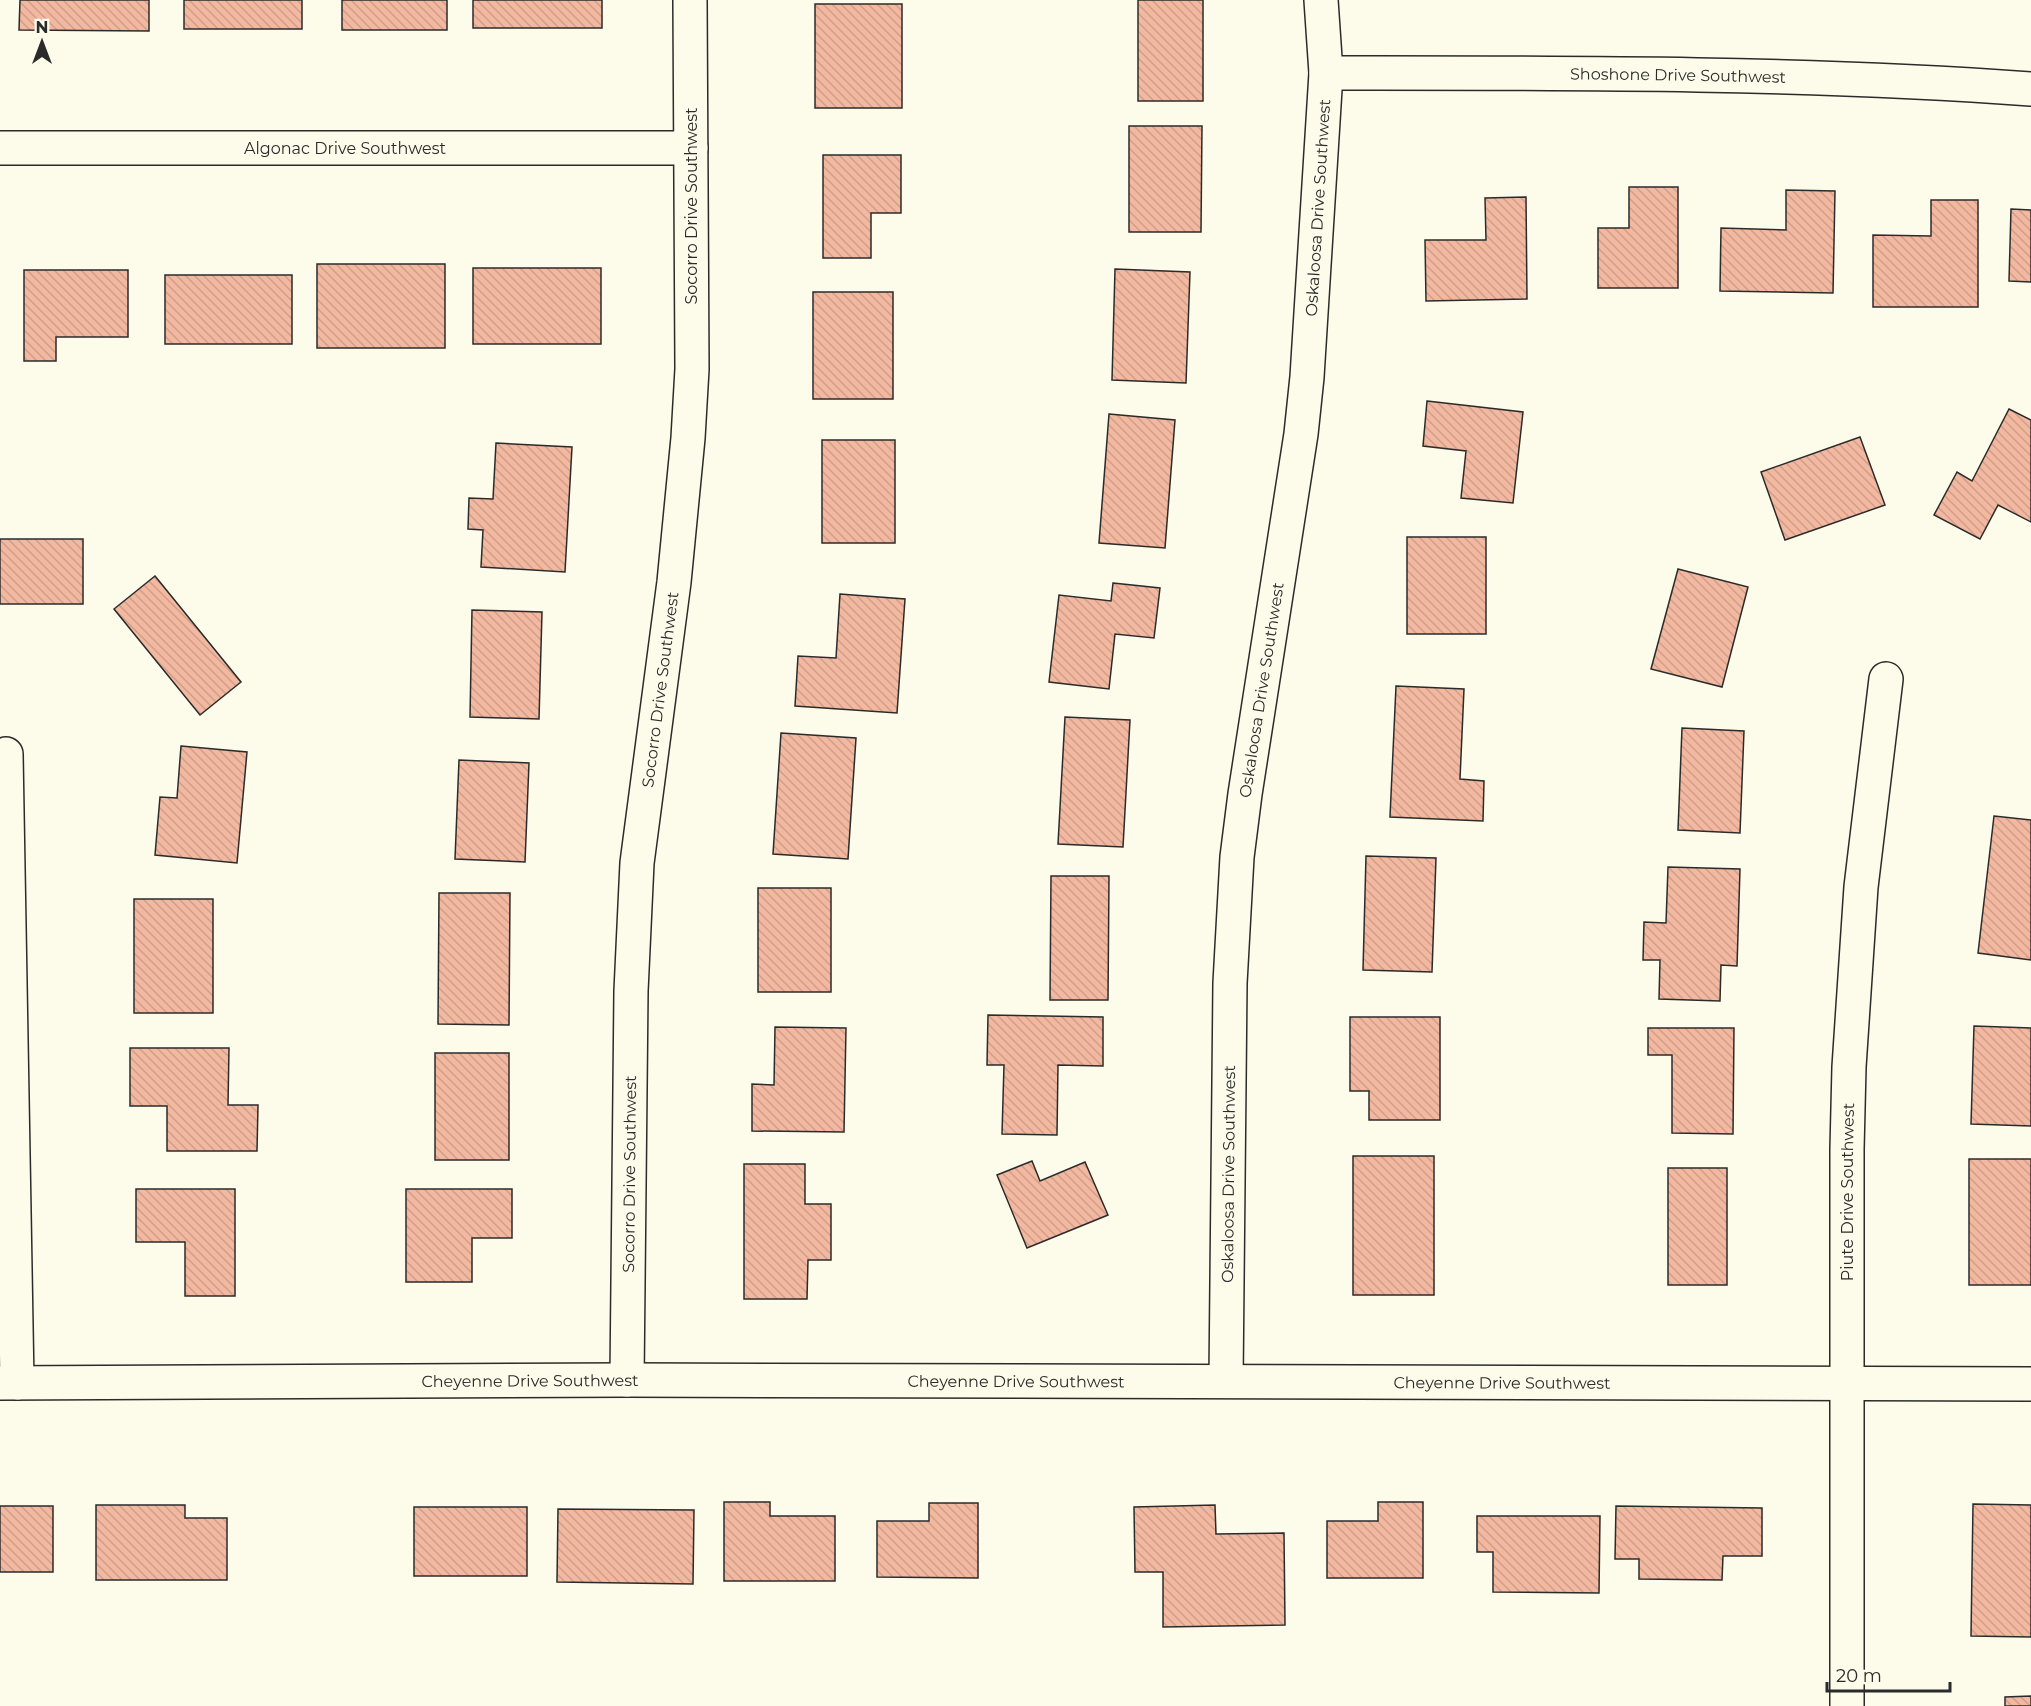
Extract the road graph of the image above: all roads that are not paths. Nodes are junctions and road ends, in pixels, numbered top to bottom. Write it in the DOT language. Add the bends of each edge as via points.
graph roads {
  1 [pos="690,0"];
  2 [pos="1321,0"];
  3 [pos="1326,73"];
  4 [pos="2031,89"];
  5 [pos="0,148"];
  6 [pos="691,148"];
  7 [pos="1886,679"];
  8 [pos="6,754"];
  9 [pos="627,1380"];
  10 [pos="1226,1381"];
  11 [pos="8,1383"];
  12 [pos="2031,1384"];
  13 [pos="1848,1385"];
  14 [pos="1847,1706"];
  1 -- 6 [label="street, Socorro Drive Southwest"];
  2 -- 3 [label="street, Oskaloosa Drive Southwest"];
  3 -- 4 [label="street, Shoshone Drive Southwest" via="1783,76"];
  3 -- 10 [label="street, Oskaloosa Drive Southwest" via="1301,434 1235,877 1230,983"];
  5 -- 6 [label="street, Algonac Drive Southwest"];
  6 -- 9 [label="street, Socorro Drive Southwest" via="692,369 688,438 674,582 637,863 633,927"];
  7 -- 13 [label="street, Piute Drive Southwest" via="1862,887 1850,1067"];
  8 -- 11 [label="street"];
  9 -- 10 [label="street, Cheyenne Drive Southwest"];
  9 -- 11 [label="street, Cheyenne Drive Southwest"];
  10 -- 13 [label="street, Cheyenne Drive Southwest"];
  12 -- 13 [label="street, Cheyenne Drive Southwest"];
  13 -- 14 [label="street, Piute Drive Southwest"];
}
